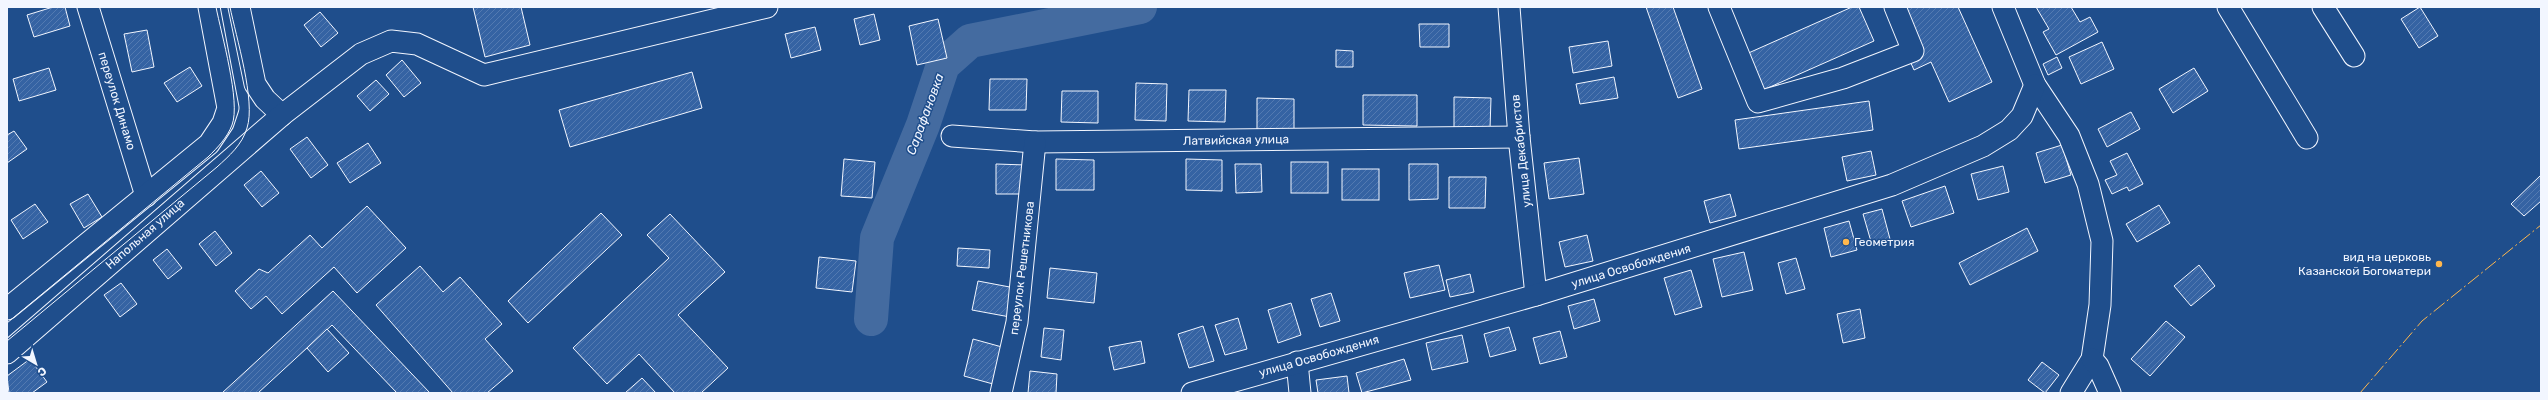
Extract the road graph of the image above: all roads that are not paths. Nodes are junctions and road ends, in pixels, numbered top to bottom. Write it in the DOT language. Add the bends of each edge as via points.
graph roads {
  1 [pos="88,7"];
  2 [pos="209,7"];
  3 [pos="239,7"];
  4 [pos="767,7"];
  5 [pos="1509,7"];
  6 [pos="1719,7"];
  7 [pos="1895,7"];
  8 [pos="2003,7"];
  9 [pos="2228,7"];
  10 [pos="2323,7"];
  11 [pos="2354,56"];
  12 [pos="2035,85"];
  13 [pos="282,115"];
  14 [pos="952,136"];
  15 [pos="1519,137"];
  16 [pos="2307,138"];
  17 [pos="1035,142"];
  18 [pos="146,196"];
  19 [pos="1536,295"];
  20 [pos="7,309"];
  21 [pos="7,354"];
  22 [pos="2092,359"];
  23 [pos="1297,362"];
  24 [pos="1001,393"];
  25 [pos="1192,393"];
  26 [pos="1300,393"];
  27 [pos="2071,393"];
  28 [pos="2110,393"];
  1 -- 18 [label="street, переулок Динамо"];
  2 -- 18 [label="street" via="228,108 223,123 209,144"];
  3 -- 13 [label="street" via="255,84 265,99"];
  4 -- 13 [label="street, Напольная улица" via="484,75 417,44 391,40 362,54"];
  5 -- 15 [label="street, улица Декабристов"];
  6 -- 7 [label="street" via="1758,102 1843,78 1913,51"];
  8 -- 12 [label="street"];
  9 -- 16 [label="street"];
  10 -- 11 [label="street"];
  12 -- 19 [label="street, улица Освобождения" via="2022,116 2009,130 1983,146 1938,166 1892,185"];
  12 -- 22 [label="street" via="2069,136 2088,184 2102,241 2100,305"];
  13 -- 21 [label="street, Напольная улица"];
  14 -- 17 [label="street, Латвийская улица"];
  15 -- 17 [label="street, Латвийская улица"];
  15 -- 19 [label="street, улица Декабристов"];
  17 -- 24 [label="street, переулок Решетникова" via="1018,322"];
  18 -- 20 [label="street"];
  19 -- 23 [label="street, улица Освобождения"];
  22 -- 27 [label="street"];
  22 -- 28 [label="street" via="2098,366"];
  23 -- 25 [label="street, улица Освобождения"];
  23 -- 26 [label="street"];
}
